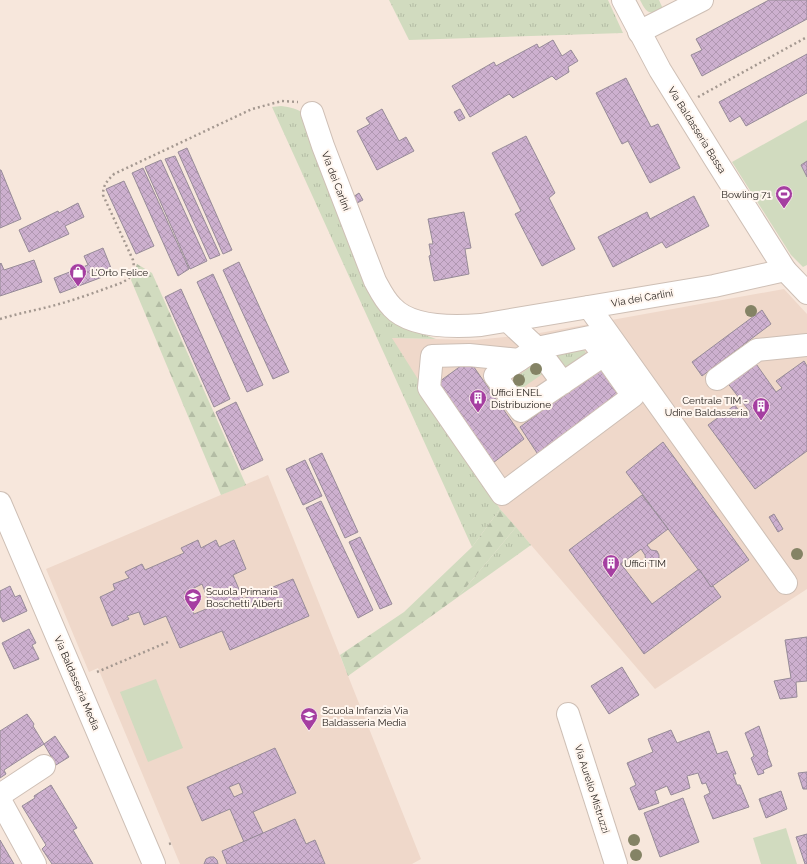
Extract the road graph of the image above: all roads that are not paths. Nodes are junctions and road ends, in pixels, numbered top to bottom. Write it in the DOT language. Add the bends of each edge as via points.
graph roads {
  1 [pos="623,0"];
  2 [pos="702,0"];
  3 [pos="639,32"];
  4 [pos="312,114"];
  5 [pos="785,270"];
  6 [pos="807,293"];
  7 [pos="589,307"];
  8 [pos="508,321"];
  9 [pos="807,345"];
  10 [pos="537,348"];
  11 [pos="604,355"];
  12 [pos="519,360"];
  13 [pos="717,379"];
  14 [pos="562,383"];
  15 [pos="0,503"];
  16 [pos="786,583"];
  17 [pos="568,714"];
  18 [pos="44,766"];
  19 [pos="0,795"];
  20 [pos="0,800"];
  21 [pos="35,864"];
  22 [pos="154,864"];
  23 [pos="616,864"];
  1 -- 3 [label="street, Via Baldasseria Bassa"];
  2 -- 3 [label="street"];
  3 -- 5 [label="street, Via Baldasseria Bassa" via="682,106"];
  4 -- 8 [label="street, Via dei Carlini" via="375,281 382,296 392,308 404,316 419,321 449,326"];
  5 -- 6 [label="street, Via Baldasseria Bassa"];
  5 -- 7 [label="street, Via dei Carlini" via="714,286"];
  7 -- 8 [label="street, Via dei Carlini"];
  7 -- 16 [label="street"];
  8 -- 10 [label="street"];
  9 -- 13 [label="street" via="757,350"];
  10 -- 11 [label="street" via="590,337"];
  10 -- 12 [label="street"];
  10 -- 14 [label="street"];
  11 -- 12 [label="street" via="633,396 502,494 429,388 432,356"];
  11 -- 14 [label="street"];
  12 -- 14 [label="street" via="495,376 521,411"];
  15 -- 22 [label="street, Via Baldasseria Media"];
  17 -- 23 [label="street, Via Aurelio Mistruzzi"];
  18 -- 19 [label="street"];
  20 -- 21 [label="street"];
}
